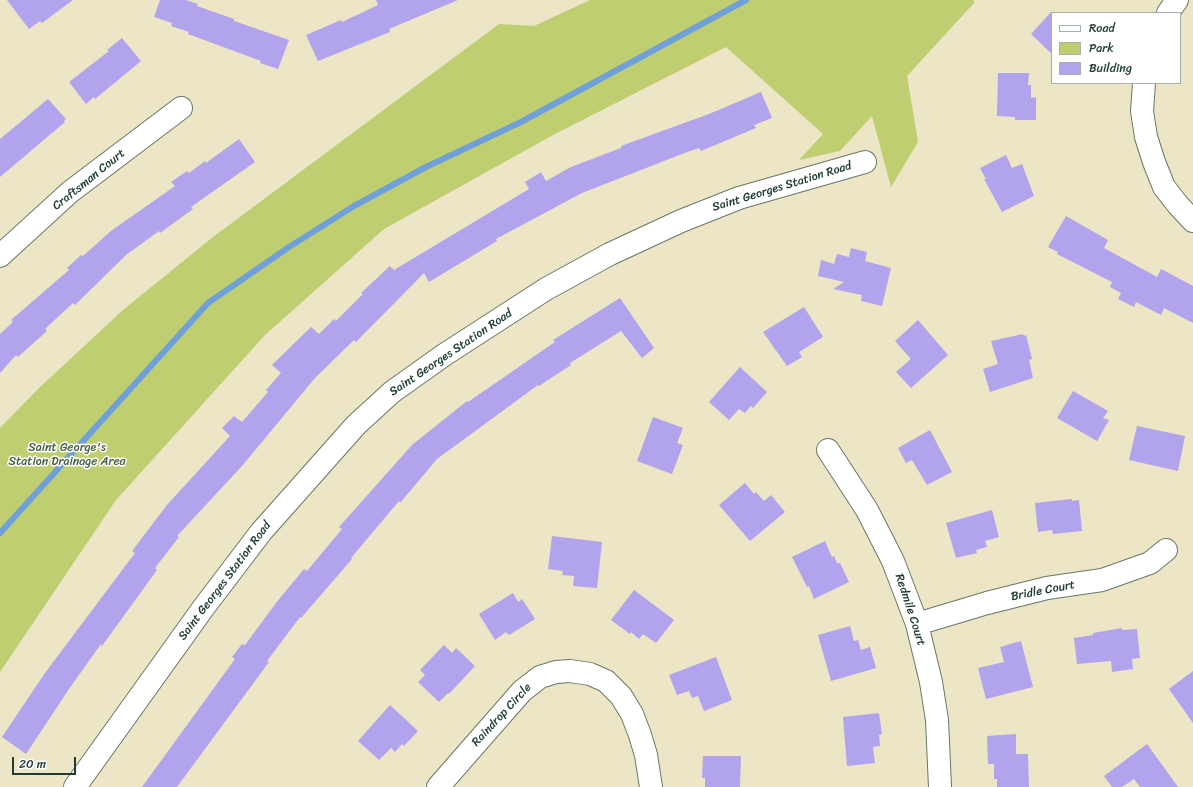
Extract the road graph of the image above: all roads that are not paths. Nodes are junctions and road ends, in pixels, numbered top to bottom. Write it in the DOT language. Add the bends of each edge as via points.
graph roads {
  1 [pos="1176,0"];
  2 [pos="1169,12"];
  3 [pos="1144,84"];
  4 [pos="181,108"];
  5 [pos="865,162"];
  6 [pos="1193,221"];
  7 [pos="0,256"];
  8 [pos="828,450"];
  9 [pos="1166,550"];
  10 [pos="917,624"];
  11 [pos="76,787"];
  12 [pos="438,787"];
  13 [pos="651,787"];
  14 [pos="940,787"];
  1 -- 2 [label="street"];
  3 -- 6 [label="street" via="1142,111 1146,137 1154,162 1164,187"];
  4 -- 7 [label="street, Craftsman Court" via="70,192"];
  5 -- 11 [label="street, Saint Georges Station Road" via="739,198 610,254 546,289 392,392 356,425 261,532 204,607"];
  8 -- 10 [label="street, Redmile Court" via="867,510 894,561"];
  9 -- 10 [label="street, Bridle Court" via="1150,563 1102,580 1048,588"];
  10 -- 14 [label="street, Redmile Court" via="937,720"];
  12 -- 13 [label="street, Raindrop Circle" via="522,691 540,677 570,671 590,674 606,681 620,696 632,714 640,735"];
}
